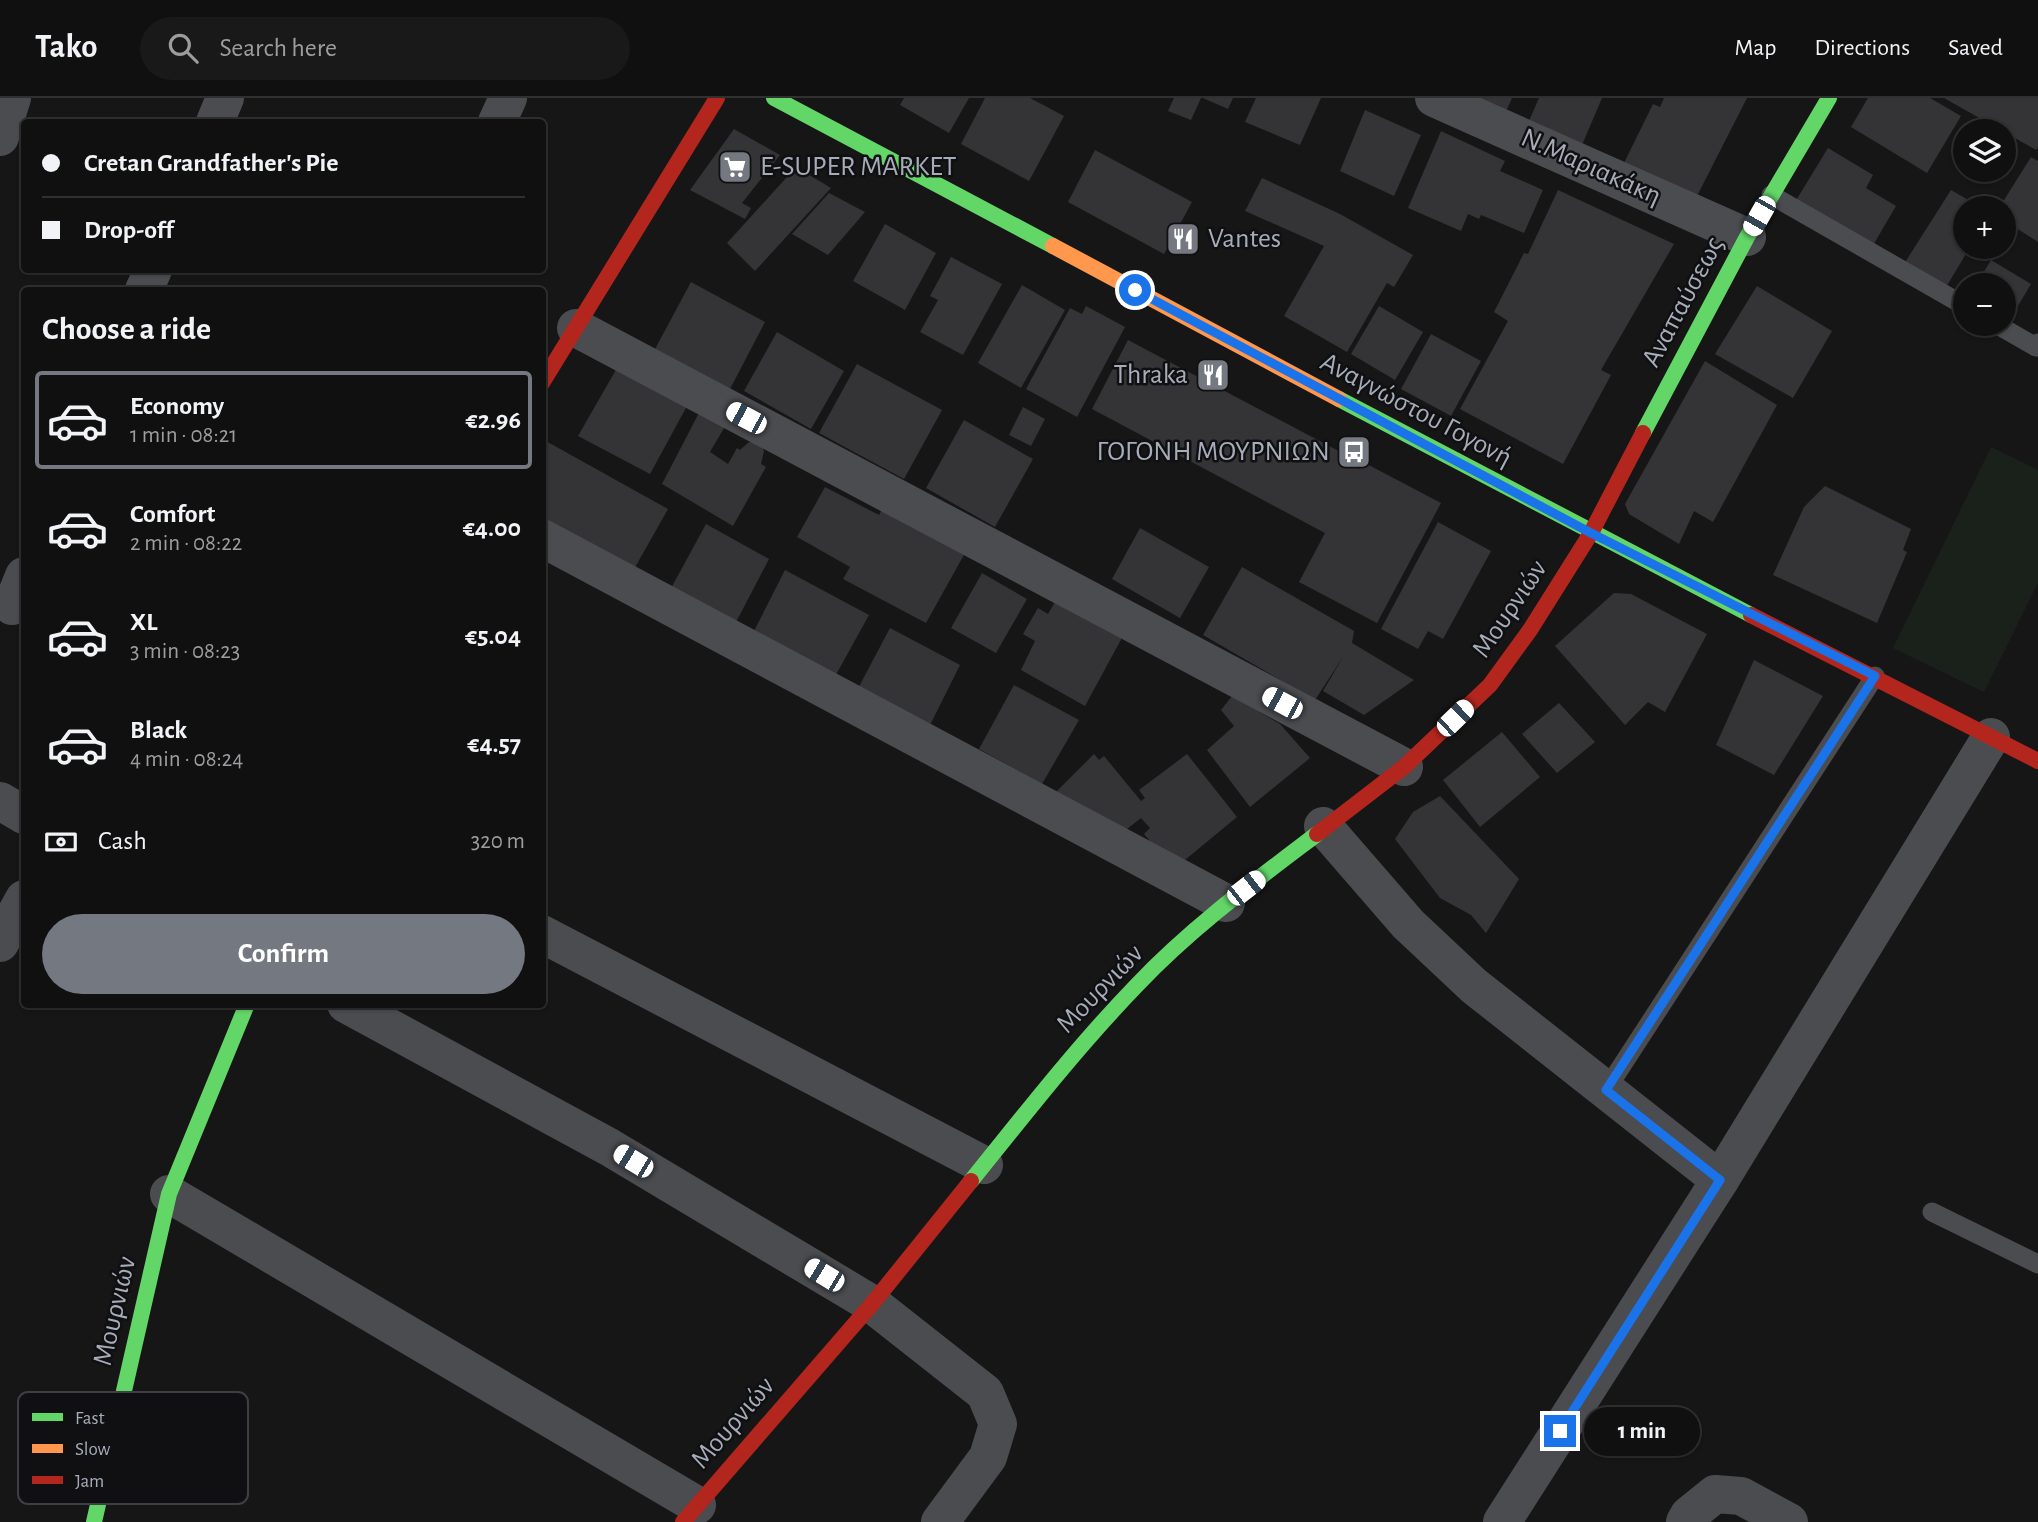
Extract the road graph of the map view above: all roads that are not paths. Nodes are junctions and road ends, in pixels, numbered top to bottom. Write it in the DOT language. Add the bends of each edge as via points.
graph roads {
  1 [pos="12,98"];
  2 [pos="225,98"];
  3 [pos="508,98"];
  4 [pos="717,98"];
  5 [pos="774,98"];
  6 [pos="1434,98"];
  7 [pos="1829,98"];
  8 [pos="216,119"];
  9 [pos="498,119"];
  10 [pos="0,137"];
  11 [pos="1771,195"];
  12 [pos="1747,237"];
  13 [pos="1953,299"];
  14 [pos="576,328"];
  15 [pos="2016,335"];
  16 [pos="2038,343"];
  17 [pos="546,377"];
  18 [pos="1591,533"];
  19 [pos="546,540"];
  20 [pos="1875,676"];
  21 [pos="1991,737"];
  22 [pos="2038,761"];
  23 [pos="1404,767"];
  24 [pos="0,801"];
  25 [pos="21,813"];
  26 [pos="1323,826"];
  27 [pos="1226,903"];
  28 [pos="21,904"];
  29 [pos="546,936"];
  30 [pos="0,943"];
  31 [pos="245,1008"];
  32 [pos="353,1008"];
  33 [pos="1606,1090"];
  34 [pos="984,1165"];
  35 [pos="1720,1180"];
  36 [pos="169,1194"];
  37 [pos="1932,1212"];
  38 [pos="2038,1264"];
  39 [pos="872,1304"];
  40 [pos="124,1392"];
  41 [pos="98,1504"];
  42 [pos="690,1514"];
  43 [pos="94,1522"];
  44 [pos="940,1522"];
  45 [pos="1502,1522"];
  46 [pos="1685,1522"];
  47 [pos="1789,1522"];
  1 -- 10 [label="street"];
  2 -- 8 [label="street"];
  3 -- 9 [label="street"];
  4 -- 14 [label="main road"];
  5 -- 18 [label="main road, Αναγνώστου Γογονή"];
  6 -- 12 [label="street, Ν.Μαριακάκη"];
  7 -- 11 [label="main road, Αναπαύσεως"];
  11 -- 12 [label="main road, Αναπαύσεως"];
  11 -- 13 [label="lane"];
  12 -- 18 [label="main road, Αναπαύσεως"];
  14 -- 17 [label="main road"];
  14 -- 23 [label="street"];
  15 -- 16 [label="lane" via="2036,346"];
  18 -- 20 [label="main road, Αναγνώστου Γογονή"];
  18 -- 23 [label="main road, Μουρνιών" via="1490,685"];
  19 -- 27 [label="street"];
  20 -- 21 [label="main road, Αναγνώστου Γογονή"];
  20 -- 33 [label="lane"];
  21 -- 22 [label="main road, Αναγνώστου Γογονή"];
  21 -- 35 [label="street"];
  23 -- 26 [label="main road, Μουρνιών"];
  24 -- 25 [label="street"];
  26 -- 27 [label="main road, Μουρνιών"];
  26 -- 33 [label="street" via="1408,925 1474,986"];
  27 -- 34 [label="main road, Μουρνιών" via="1138,983"];
  28 -- 30 [label="street"];
  29 -- 34 [label="street"];
  31 -- 36 [label="main road, Μουρνιών"];
  32 -- 39 [label="street" via="609,1147"];
  33 -- 35 [label="street"];
  34 -- 39 [label="main road, Μουρνιών"];
  35 -- 45 [label="street"];
  36 -- 40 [label="main road, Μουρνιών"];
  36 -- 42 [label="street"];
  37 -- 38 [label="lane"];
  39 -- 42 [label="main road, Μουρνιών"];
  39 -- 44 [label="street" via="985,1393 998,1424 988,1457"];
  41 -- 43 [label="main road, Μουρνιών"];
  46 -- 47 [label="street" via="1714,1494 1741,1496"];
}
